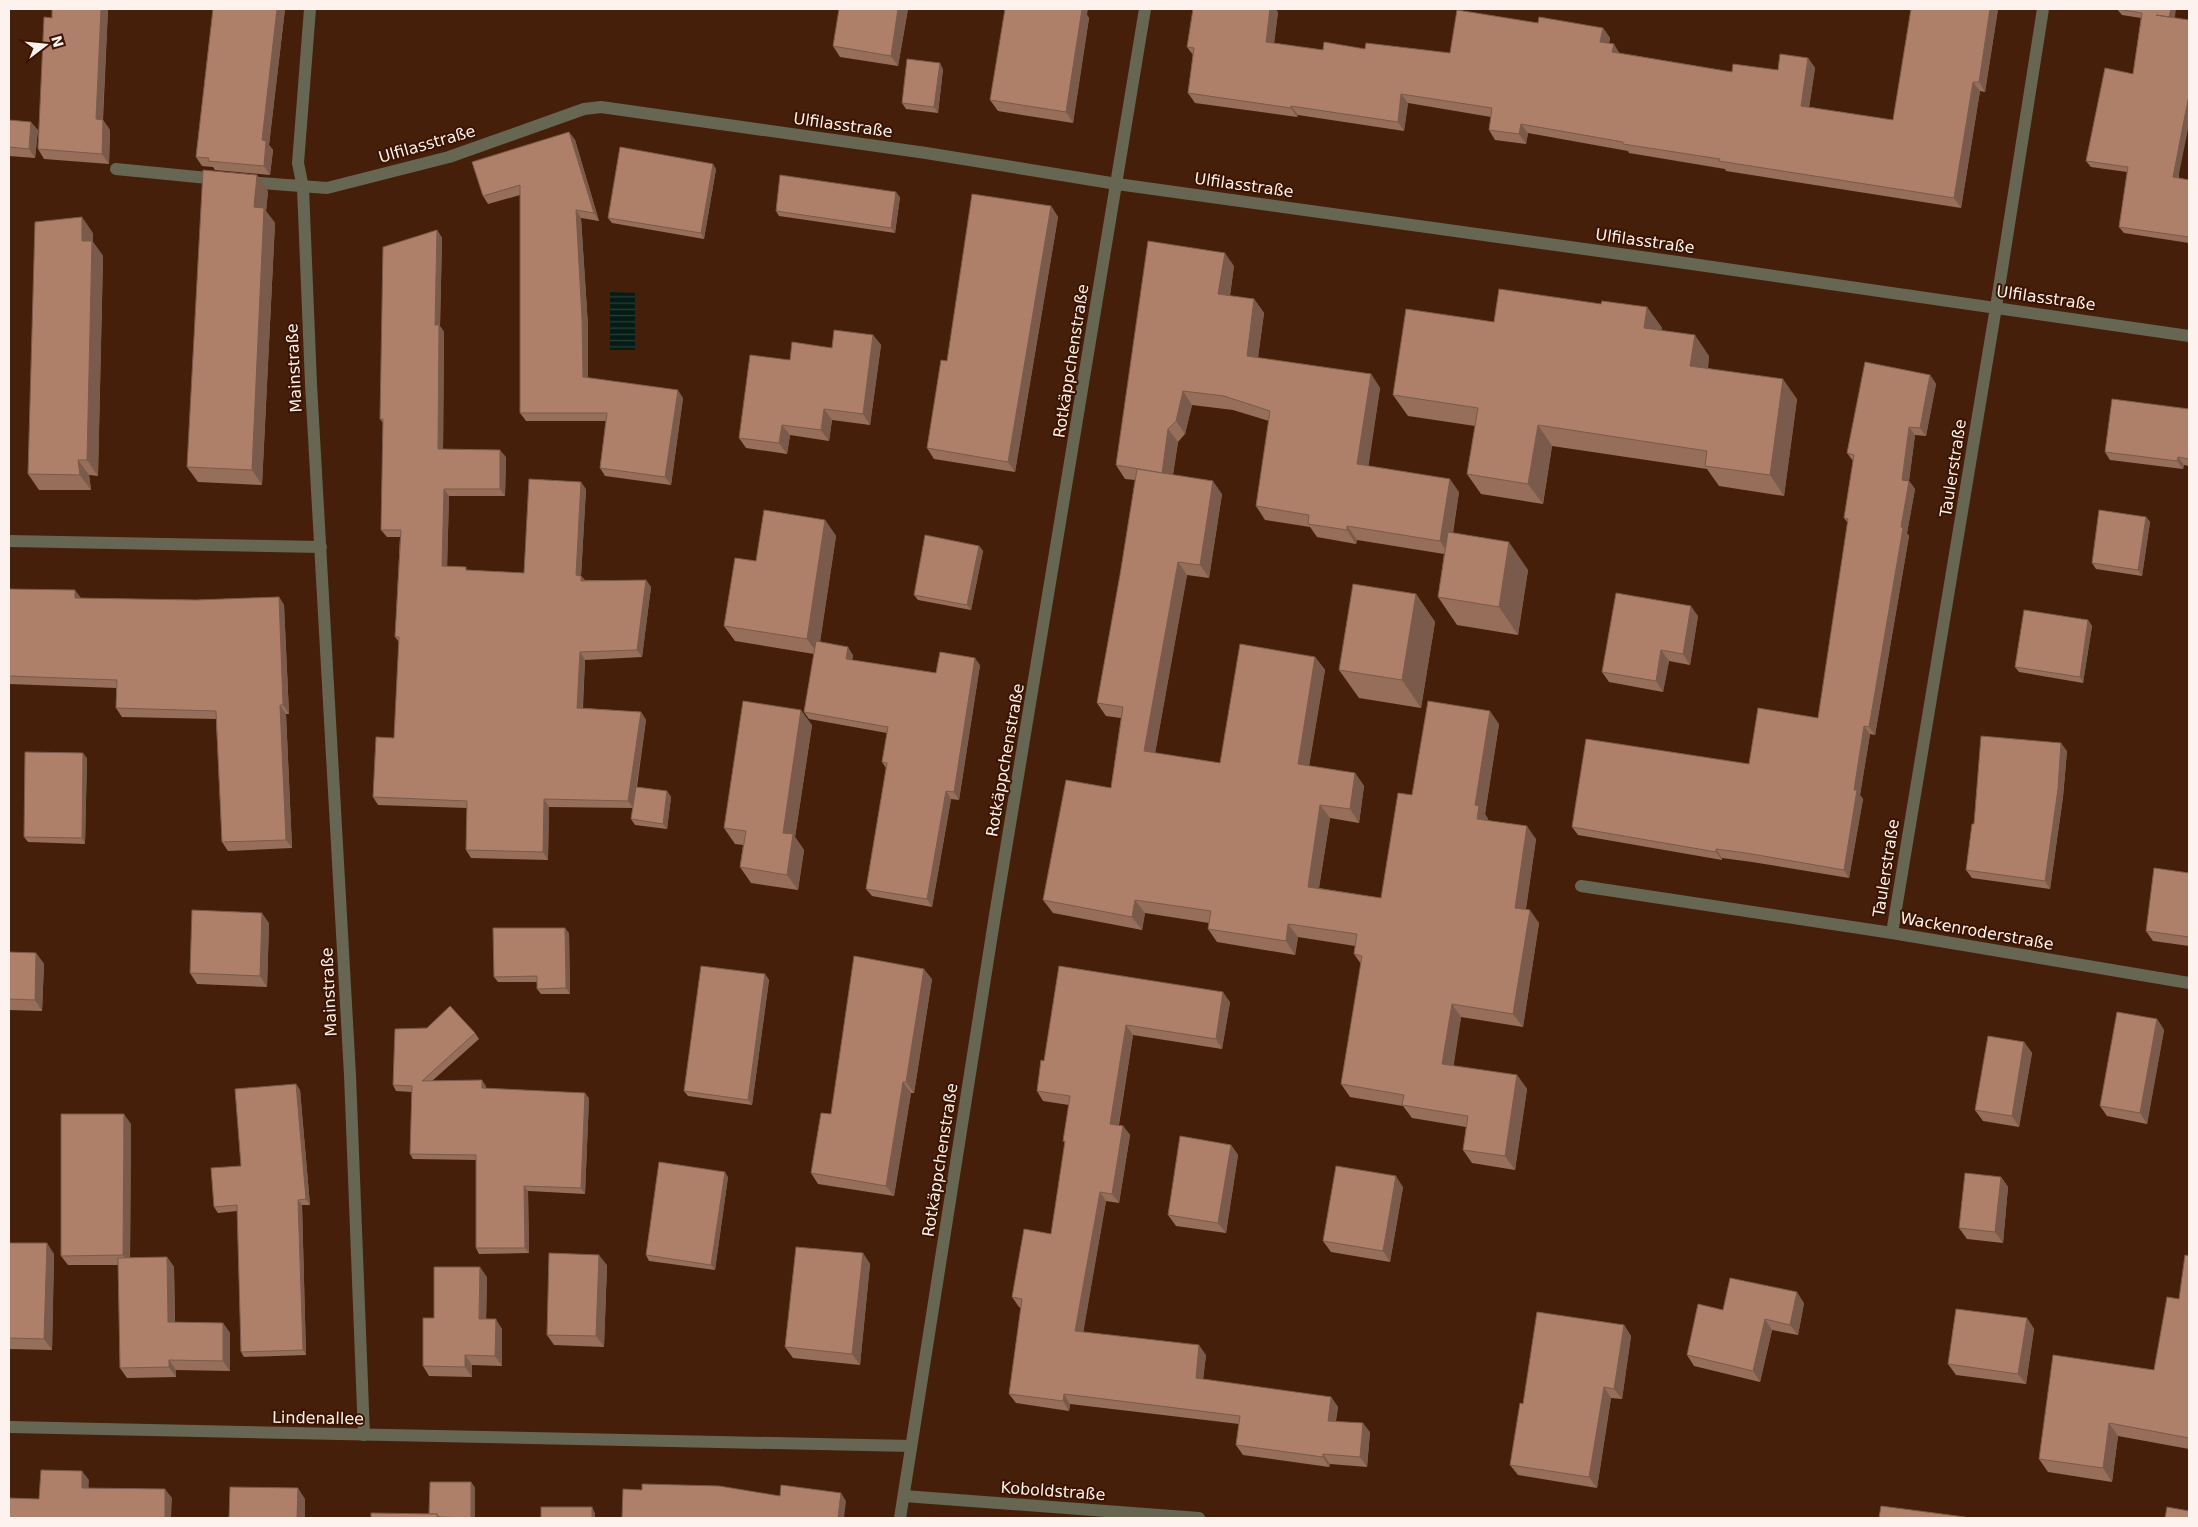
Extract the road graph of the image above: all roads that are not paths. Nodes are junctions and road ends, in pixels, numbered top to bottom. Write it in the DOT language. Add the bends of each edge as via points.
graph roads {
  1 [pos="310,9"];
  2 [pos="1145,9"];
  3 [pos="2043,9"];
  4 [pos="116,169"];
  5 [pos="1117,184"];
  6 [pos="303,188"];
  7 [pos="1996,307"];
  8 [pos="2189,336"];
  9 [pos="9,541"];
  10 [pos="321,547"];
  11 [pos="1581,886"];
  12 [pos="1892,933"];
  13 [pos="2189,983"];
  14 [pos="9,1427"];
  15 [pos="364,1435"];
  16 [pos="911,1446"];
  17 [pos="904,1496"];
  18 [pos="900,1518"];
  19 [pos="1199,1518"];
  1 -- 6 [label="street, Mainstraße" via="298,163"];
  2 -- 5 [label="street, Rotkäppchenstraße"];
  3 -- 7 [label="street, Taulerstraße"];
  4 -- 6 [label="street"];
  5 -- 6 [label="street, Ulfilasstraße" via="926,153 584,108 449,157 327,188"];
  5 -- 7 [label="street, Ulfilasstraße"];
  5 -- 16 [label="street, Rotkäppchenstraße" via="995,915"];
  6 -- 10 [label="street, Mainstraße"];
  7 -- 8 [label="street, Ulfilasstraße"];
  7 -- 12 [label="street, Taulerstraße"];
  9 -- 10 [label="street"];
  10 -- 15 [label="street, Mainstraße" via="350,1075"];
  11 -- 12 [label="street, Wackenroderstraße"];
  12 -- 13 [label="street, Wackenroderstraße"];
  14 -- 15 [label="street, Lindenallee"];
  15 -- 16 [label="street, Lindenallee"];
  16 -- 17 [label="street, Rotkäppchenstraße"];
  17 -- 18 [label="street, Rotkäppchenstraße"];
  17 -- 19 [label="street, Koboldstraße"];
}
